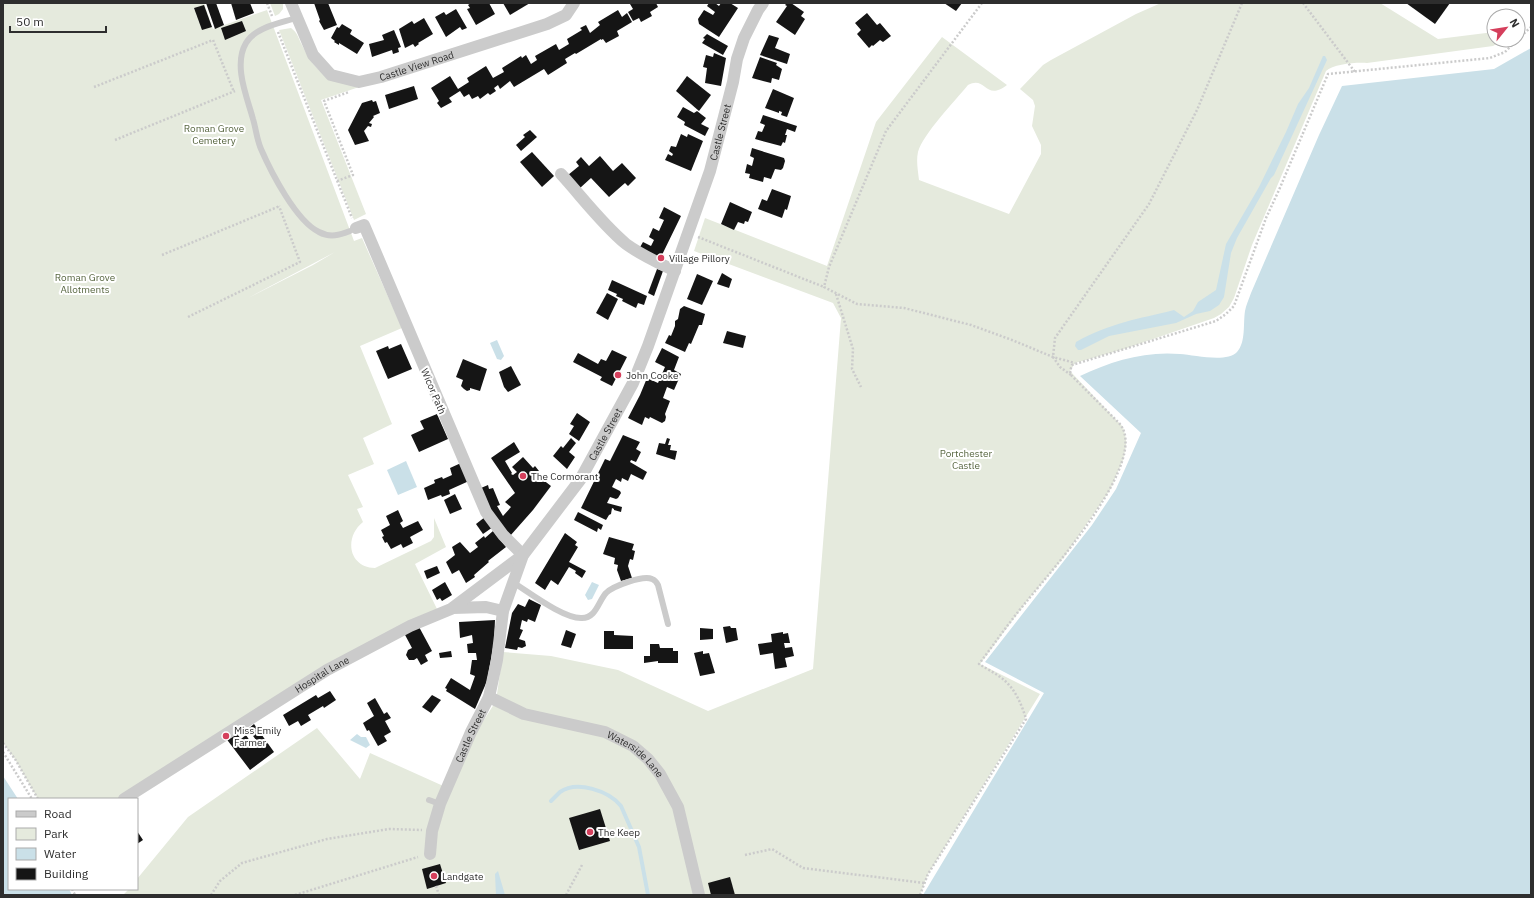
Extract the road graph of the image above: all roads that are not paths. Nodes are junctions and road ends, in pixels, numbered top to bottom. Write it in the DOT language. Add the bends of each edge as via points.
graph roads {
  1 [pos="291,3"];
  2 [pos="574,3"];
  3 [pos="763,3"];
  4 [pos="296,18"];
  5 [pos="561,174"];
  6 [pos="353,230"];
  7 [pos="675,271"];
  8 [pos="523,555"];
  9 [pos="514,583"];
  10 [pos="451,609"];
  11 [pos="503,611"];
  12 [pos="668,624"];
  13 [pos="490,697"];
  14 [pos="126,798"];
  15 [pos="430,854"];
  16 [pos="699,895"];
  1 -- 4 [label="street, Castle View Road"];
  2 -- 4 [label="street, Castle View Road" via="566,16 547,24 359,82 331,75 313,55"];
  3 -- 7 [label="street, Castle Street" via="744,38 737,59 710,171"];
  4 -- 6 [label="lane" via="258,31 246,42 242,52 245,87 261,148 290,202 306,223 327,236"];
  5 -- 7 [label="street" via="623,241"];
  6 -- 8 [label="street, Wicor Path" via="364,225 486,512 506,539"];
  7 -- 8 [label="street, Castle Street" via="633,383 580,480"];
  8 -- 9 [label="street, Castle Street"];
  8 -- 10 [label="street, Hospital Lane"];
  9 -- 11 [label="street, Castle Street"];
  9 -- 12 [label="lane" via="564,614 581,619 588,618 594,613 605,594 611,589 639,579 652,578 658,586"];
  10 -- 11 [label="street" via="476,607"];
  10 -- 14 [label="street, Hospital Lane" via="410,626 327,670"];
  11 -- 13 [label="street, Castle Street"];
  13 -- 15 [label="street, Castle Street" via="434,802"];
  13 -- 16 [label="street, Waterside Lane" via="524,714 605,732 633,746 648,759 660,774 678,807"];
}
